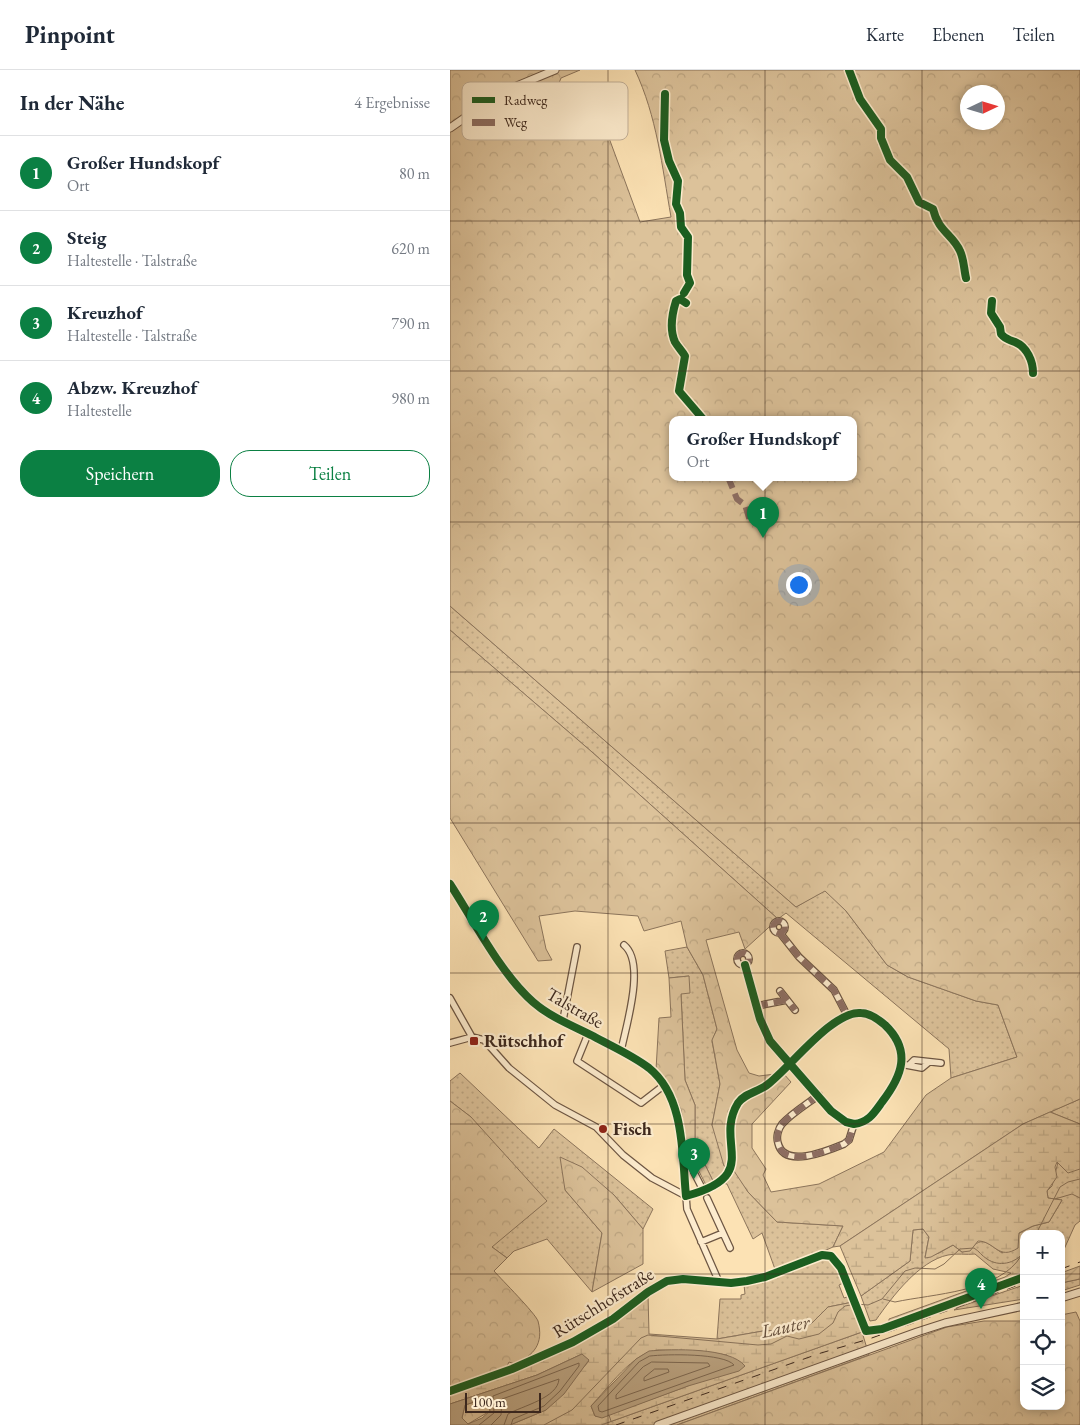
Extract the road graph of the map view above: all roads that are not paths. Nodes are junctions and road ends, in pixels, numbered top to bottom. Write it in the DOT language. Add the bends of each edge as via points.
graph roads {
  1 [pos="555,70"];
  2 [pos="526,82"];
  3 [pos="462,120"];
  4 [pos="450,128"];
  5 [pos="450,884"];
  6 [pos="780,933"];
  7 [pos="624,945"];
  8 [pos="577,947"];
  9 [pos="745,965"];
  10 [pos="780,991"];
  11 [pos="450,998"];
  12 [pos="787,1000"];
  13 [pos="756,1006"];
  14 [pos="795,1010"];
  15 [pos="847,1015"];
  16 [pos="562,1020"];
  17 [pos="588,1034"];
  18 [pos="472,1037"];
  19 [pos="450,1043"];
  20 [pos="621,1051"];
  21 [pos="791,1063"];
  22 [pos="941,1063"];
  23 [pos="902,1065"];
  24 [pos="663,1086"];
  25 [pos="819,1095"];
  26 [pos="854,1124"];
  27 [pos="682,1149"];
  28 [pos="703,1190"];
  29 [pos="686,1196"];
  30 [pos="707,1198"];
  31 [pos="723,1233"];
  32 [pos="702,1242"];
  33 [pos="730,1248"];
  34 [pos="719,1282"];
  35 [pos="1080,1292"];
  36 [pos="1065,1297"];
  37 [pos="1020,1307"];
  38 [pos="450,1391"];
  39 [pos="658,1425"];
  1 -- 2 [label="street"];
  3 -- 4 [label="street"];
  5 -- 16 [label="street, Talstraße" via="518,987 534,1003"];
  6 -- 15 [label="street" via="798,957 834,990"];
  7 -- 20 [label="street" via="632,954 634,980"];
  8 -- 16 [label="street"];
  9 -- 13 [label="street"];
  10 -- 12 [label="street"];
  11 -- 18 [label="street"];
  12 -- 13 [label="street"];
  12 -- 14 [label="street"];
  13 -- 21 [label="street" via="770,1041"];
  15 -- 21 [label="street"];
  15 -- 23 [label="street" via="862,1013 876,1017 886,1026 896,1040"];
  16 -- 17 [label="street, Talstraße"];
  17 -- 20 [label="street, Talstraße"];
  17 -- 24 [label="street" via="577,1061 642,1103"];
  18 -- 19 [label="street"];
  18 -- 29 [label="street" via="484,1040 509,1068 554,1105 596,1128 652,1178"];
  20 -- 24 [label="street, Talstraße" via="650,1069"];
  21 -- 25 [label="street"];
  21 -- 28 [label="street" via="766,1086 740,1101 731,1124 731,1166 722,1180"];
  22 -- 23 [label="street" via="914,1060 909,1065"];
  23 -- 26 [label="street" via="898,1079 870,1118"];
  24 -- 27 [label="street, Talstraße" via="678,1120"];
  25 -- 26 [label="street" via="837,1117"];
  25 -- 26 [label="street" via="781,1125 777,1137 784,1153 791,1157 802,1156 839,1146 849,1140"];
  27 -- 28 [label="street, Talstraße"];
  27 -- 29 [label="street, Talstraße"];
  28 -- 29 [label="street"];
  29 -- 32 [label="street, Talstraße" via="687,1209"];
  30 -- 31 [label="street"];
  31 -- 32 [label="street"];
  31 -- 33 [label="street"];
  32 -- 34 [label="street, Talstraße"];
  34 -- 38 [label="street, Rütschhofstraße" via="667,1281 573,1342 512,1369"];
  35 -- 36 [label="street"];
  37 -- 39 [label="street" via="917,1332"];
}
